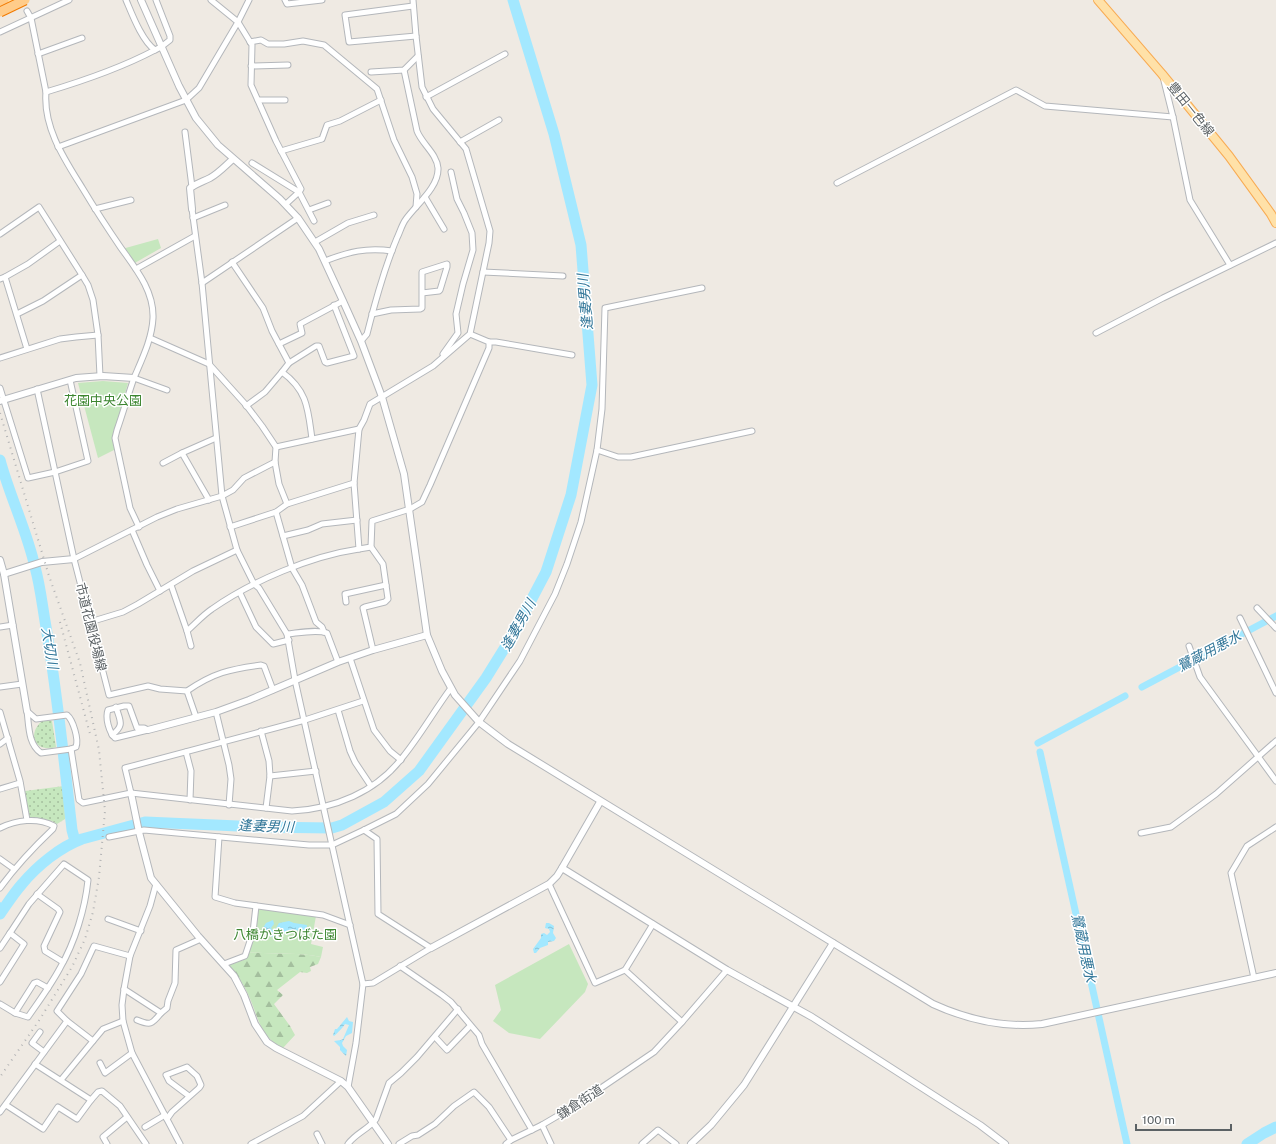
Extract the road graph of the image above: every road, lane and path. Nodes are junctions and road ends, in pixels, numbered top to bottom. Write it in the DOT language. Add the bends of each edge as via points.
graph roads {
  1 [pos="4,0"];
  2 [pos="13,0"];
  3 [pos="20,0"];
  4 [pos="26,0"];
  5 [pos="69,0"];
  6 [pos="126,0"];
  7 [pos="141,0"];
  8 [pos="156,0"];
  9 [pos="211,0"];
  10 [pos="249,0"];
  11 [pos="285,0"];
  12 [pos="322,0"];
  13 [pos="1098,0"];
  14 [pos="0,2"];
  15 [pos="413,3"];
  16 [pos="0,6"];
  17 [pos="0,9"];
  18 [pos="27,11"];
  19 [pos="0,12"];
  20 [pos="31,18"];
  21 [pos="238,22"];
  22 [pos="0,32"];
  23 [pos="416,36"];
  24 [pos="82,38"];
  25 [pos="250,42"];
  26 [pos="161,47"];
  27 [pos="155,50"];
  28 [pos="38,54"];
  29 [pos="505,54"];
  30 [pos="418,56"];
  31 [pos="288,65"];
  32 [pos="251,66"];
  33 [pos="404,70"];
  34 [pos="371,72"];
  35 [pos="1162,74"];
  36 [pos="46,92"];
  37 [pos="426,97"];
  38 [pos="186,100"];
  39 [pos="258,100"];
  40 [pos="285,100"];
  41 [pos="381,100"];
  42 [pos="1173,117"];
  43 [pos="499,120"];
  44 [pos="185,132"];
  45 [pos="460,142"];
  46 [pos="58,147"];
  47 [pos="281,151"];
  48 [pos="233,158"];
  49 [pos="252,163"];
  50 [pos="451,172"];
  51 [pos="837,183"];
  52 [pos="192,187"];
  53 [pos="299,192"];
  54 [pos="425,197"];
  55 [pos="131,200"];
  56 [pos="328,203"];
  57 [pos="286,204"];
  58 [pos="225,205"];
  59 [pos="416,208"];
  60 [pos="95,209"];
  61 [pos="192,210"];
  62 [pos="309,210"];
  63 [pos="1274,214"];
  64 [pos="374,215"];
  65 [pos="193,218"];
  66 [pos="298,218"];
  67 [pos="314,220"];
  68 [pos="1276,223"];
  69 [pos="444,229"];
  70 [pos="0,234"];
  71 [pos="195,236"];
  72 [pos="60,241"];
  73 [pos="315,242"];
  74 [pos="1276,242"];
  75 [pos="392,251"];
  76 [pos="325,261"];
  77 [pos="232,262"];
  78 [pos="1230,265"];
  79 [pos="136,269"];
  80 [pos="483,272"];
  81 [pos="82,275"];
  82 [pos="563,276"];
  83 [pos="2,278"];
  84 [pos="202,283"];
  85 [pos="702,288"];
  86 [pos="422,292"];
  87 [pos="343,301"];
  88 [pos="334,306"];
  89 [pos="18,314"];
  90 [pos="372,314"];
  91 [pos="1096,333"];
  92 [pos="470,334"];
  93 [pos="98,335"];
  94 [pos="150,338"];
  95 [pos="361,341"];
  96 [pos="490,342"];
  97 [pos="279,344"];
  98 [pos="27,349"];
  99 [pos="572,355"];
  100 [pos="0,358"];
  101 [pos="439,360"];
  102 [pos="289,363"];
  103 [pos="209,364"];
  104 [pos="282,372"];
  105 [pos="100,376"];
  106 [pos="134,378"];
  107 [pos="70,380"];
  108 [pos="0,388"];
  109 [pos="37,389"];
  110 [pos="168,390"];
  111 [pos="382,397"];
  112 [pos="2,400"];
  113 [pos="246,406"];
  114 [pos="359,429"];
  115 [pos="752,431"];
  116 [pos="216,438"];
  117 [pos="312,439"];
  118 [pos="276,447"];
  119 [pos="597,450"];
  120 [pos="182,453"];
  121 [pos="275,462"];
  122 [pos="163,463"];
  123 [pos="55,472"];
  124 [pos="354,483"];
  125 [pos="222,496"];
  126 [pos="209,500"];
  127 [pos="287,504"];
  128 [pos="410,509"];
  129 [pos="276,512"];
  130 [pos="357,520"];
  131 [pos="139,527"];
  132 [pos="230,527"];
  133 [pos="132,530"];
  134 [pos="283,536"];
  135 [pos="371,547"];
  136 [pos="359,549"];
  137 [pos="237,550"];
  138 [pos="74,559"];
  139 [pos="0,560"];
  140 [pos="292,568"];
  141 [pos="2,575"];
  142 [pos="254,584"];
  143 [pos="171,585"];
  144 [pos="386,585"];
  145 [pos="160,591"];
  146 [pos="240,592"];
  147 [pos="346,602"];
  148 [pos="1257,608"];
  149 [pos="1240,618"];
  150 [pos="90,622"];
  151 [pos="13,625"];
  152 [pos="0,628"];
  153 [pos="1276,628"];
  154 [pos="187,631"];
  155 [pos="324,632"];
  156 [pos="428,635"];
  157 [pos="288,637"];
  158 [pos="190,646"];
  159 [pos="1189,646"];
  160 [pos="373,650"];
  161 [pos="350,658"];
  162 [pos="338,662"];
  163 [pos="295,680"];
  164 [pos="22,684"];
  165 [pos="0,687"];
  166 [pos="451,688"];
  167 [pos="273,690"];
  168 [pos="187,691"];
  169 [pos="1276,693"];
  170 [pos="364,701"];
  171 [pos="116,708"];
  172 [pos="338,710"];
  173 [pos="28,711"];
  174 [pos="0,712"];
  175 [pos="216,712"];
  176 [pos="196,717"];
  177 [pos="36,719"];
  178 [pos="306,720"];
  179 [pos="479,722"];
  180 [pos="137,728"];
  181 [pos="30,729"];
  182 [pos="148,730"];
  183 [pos="261,731"];
  184 [pos="133,734"];
  185 [pos="112,735"];
  186 [pos="8,738"];
  187 [pos="1276,741"];
  188 [pos="224,742"];
  189 [pos="0,744"];
  190 [pos="71,749"];
  191 [pos="186,752"];
  192 [pos="1259,757"];
  193 [pos="401,760"];
  194 [pos="316,771"];
  195 [pos="270,776"];
  196 [pos="1276,781"];
  197 [pos="20,783"];
  198 [pos="371,786"];
  199 [pos="0,789"];
  200 [pos="131,793"];
  201 [pos="190,800"];
  202 [pos="600,802"];
  203 [pos="229,805"];
  204 [pos="324,807"];
  205 [pos="266,808"];
  206 [pos="27,820"];
  207 [pos="1276,827"];
  208 [pos="0,828"];
  209 [pos="139,830"];
  210 [pos="364,830"];
  211 [pos="1140,834"];
  212 [pos="109,837"];
  213 [pos="219,837"];
  214 [pos="332,843"];
  215 [pos="0,859"];
  216 [pos="562,868"];
  217 [pos="14,869"];
  218 [pos="156,884"];
  219 [pos="549,884"];
  220 [pos="0,888"];
  221 [pos="37,894"];
  222 [pos="256,906"];
  223 [pos="108,918"];
  224 [pos="653,924"];
  225 [pos="350,925"];
  226 [pos="141,931"];
  227 [pos="10,933"];
  228 [pos="200,939"];
  229 [pos="833,943"];
  230 [pos="0,948"];
  231 [pos="431,948"];
  232 [pos="130,956"];
  233 [pos="63,962"];
  234 [pos="224,964"];
  235 [pos="400,966"];
  236 [pos="625,970"];
  237 [pos="727,970"];
  238 [pos="1276,973"];
  239 [pos="1254,978"];
  240 [pos="0,982"];
  241 [pos="363,984"];
  242 [pos="48,988"];
  243 [pos="124,988"];
  244 [pos="0,1004"];
  245 [pos="793,1006"];
  246 [pos="458,1009"];
  247 [pos="15,1013"];
  248 [pos="161,1013"];
  249 [pos="137,1020"];
  250 [pos="67,1021"];
  251 [pos="123,1021"];
  252 [pos="682,1022"];
  253 [pos="470,1026"];
  254 [pos="40,1032"];
  255 [pos="435,1037"];
  256 [pos="93,1042"];
  257 [pos="44,1052"];
  258 [pos="132,1053"];
  259 [pos="100,1063"];
  260 [pos="35,1064"];
  261 [pos="61,1080"];
  262 [pos="341,1081"];
  263 [pos="348,1087"];
  264 [pos="189,1096"];
  265 [pos="91,1100"];
  266 [pos="6,1105"];
  267 [pos="0,1112"];
  268 [pos="127,1117"];
  269 [pos="166,1117"];
  270 [pos="373,1122"];
  271 [pos="542,1125"];
  272 [pos="146,1127"];
  273 [pos="532,1130"];
  274 [pos="316,1134"];
  275 [pos="511,1140"];
  276 [pos="107,1144"];
  277 [pos="146,1144"];
  278 [pos="179,1144"];
  279 [pos="251,1144"];
  280 [pos="322,1144"];
  281 [pos="348,1144"];
  282 [pos="388,1144"];
  283 [pos="399,1144"];
  284 [pos="506,1144"];
  285 [pos="551,1144"];
  286 [pos="642,1144"];
  287 [pos="676,1144"];
  288 [pos="691,1144"];
  289 [pos="1004,1144"];
  1 -- 14 [label="highway"];
  2 -- 16 [label="main road"];
  3 -- 17 [label="main road"];
  4 -- 19 [label="highway, bridge"];
  5 -- 20 [label="street"];
  6 -- 27 [label="street" via="146,40"];
  7 -- 26 [label="street"];
  8 -- 26 [label="street" via="170,36 170,40"];
  9 -- 21 [label="street"];
  10 -- 21 [label="street"];
  11 -- 12 [label="street" via="287,4"];
  13 -- 35 [label="main road, 豊田一色線"];
  15 -- 23 [label="street"];
  15 -- 23 [label="street" via="345,15 349,42"];
  18 -- 20 [label="street"];
  20 -- 22 [label="street"];
  20 -- 28 [label="street"];
  21 -- 25 [label="street"];
  21 -- 38 [label="street" via="199,88"];
  23 -- 30 [label="street"];
  24 -- 28 [label="street"];
  25 -- 32 [label="street"];
  25 -- 41 [label="street" via="261,40 268,44 284,44 303,41 324,45 377,88"];
  26 -- 27 [label="street"];
  26 -- 38 [label="street"];
  27 -- 36 [label="street" via="124,65"];
  28 -- 36 [label="street"];
  29 -- 37 [label="street"];
  30 -- 33 [label="street"];
  30 -- 37 [label="street" via="422,87"];
  31 -- 32 [label="street"];
  32 -- 39 [label="street" via="250,82"];
  33 -- 34 [label="street"];
  33 -- 54 [label="street" via="419,136 432,152 438,168 432,187"];
  35 -- 42 [label="street"];
  35 -- 63 [label="main road, 豊田一色線"];
  36 -- 46 [label="street" via="50,127"];
  37 -- 45 [label="street"];
  38 -- 46 [label="street"];
  38 -- 48 [label="street" via="210,136"];
  39 -- 40 [label="street"];
  39 -- 47 [label="street"];
  41 -- 47 [label="street" via="327,125 322,139"];
  41 -- 59 [label="street" via="394,140 412,177 417,194"];
  42 -- 51 [label="street" via="1044,106 1016,90"];
  42 -- 78 [label="street" via="1190,200"];
  43 -- 45 [label="street"];
  44 -- 52 [label="street"];
  45 -- 80 [label="street" via="466,149 490,231"];
  46 -- 60 [label="street"];
  47 -- 53 [label="street" via="301,189"];
  48 -- 52 [label="street" via="219,172"];
  48 -- 57 [label="street"];
  49 -- 53 [label="street"];
  50 -- 101 [label="street" via="457,199 472,233 473,250 456,314 458,333"];
  52 -- 61 [label="street"];
  53 -- 57 [label="street"];
  53 -- 62 [label="street"];
  54 -- 59 [label="street"];
  54 -- 69 [label="street"];
  55 -- 60 [label="street"];
  56 -- 62 [label="street"];
  57 -- 66 [label="street"];
  58 -- 65 [label="street"];
  59 -- 75 [label="street" via="406,219"];
  60 -- 79 [label="street"];
  61 -- 65 [label="street"];
  62 -- 67 [label="street"];
  63 -- 68 [label="main road, 豊田一色線"];
  64 -- 73 [label="street" via="348,223"];
  65 -- 71 [label="street"];
  66 -- 73 [label="street"];
  66 -- 77 [label="street"];
  70 -- 72 [label="street" via="39,207"];
  71 -- 79 [label="street"];
  71 -- 84 [label="street"];
  72 -- 81 [label="street"];
  72 -- 83 [label="street" via="28,264"];
  73 -- 76 [label="street"];
  74 -- 78 [label="street"];
  75 -- 76 [label="street" via="363,250"];
  75 -- 90 [label="street"];
  76 -- 87 [label="street"];
  77 -- 84 [label="street"];
  77 -- 97 [label="street" via="263,308"];
  78 -- 91 [label="street"];
  79 -- 94 [label="street" via="151,299 153,318"];
  80 -- 82 [label="street"];
  80 -- 92 [label="street"];
  81 -- 89 [label="street"];
  81 -- 93 [label="street" via="93,300"];
  83 -- 89 [label="street"];
  84 -- 103 [label="street"];
  85 -- 119 [label="street" via="605,308 602,409"];
  86 -- 86 [label="street" via="422,272 447,264 440,290"];
  86 -- 90 [label="street" via="420,309 390,310"];
  87 -- 88 [label="street"];
  87 -- 95 [label="street"];
  88 -- 97 [label="street" via="300,324 302,334"];
  88 -- 102 [label="street" via="354,356 325,362 319,346 316,346"];
  89 -- 98 [label="street"];
  90 -- 95 [label="street" via="367,334"];
  92 -- 96 [label="street"];
  92 -- 101 [label="street"];
  93 -- 98 [label="street" via="60,339"];
  93 -- 105 [label="street"];
  94 -- 103 [label="street"];
  94 -- 106 [label="street"];
  95 -- 111 [label="street"];
  96 -- 99 [label="street"];
  96 -- 128 [label="street" via="422,502"];
  97 -- 102 [label="street"];
  98 -- 100 [label="street"];
  101 -- 111 [label="street"];
  102 -- 104 [label="street"];
  103 -- 113 [label="street"];
  103 -- 116 [label="street"];
  104 -- 113 [label="street" via="265,392"];
  104 -- 117 [label="street" via="291,379 306,400"];
  105 -- 106 [label="street"];
  105 -- 107 [label="street"];
  106 -- 110 [label="street"];
  106 -- 131 [label="street" via="115,438 130,508"];
  107 -- 109 [label="street"];
  107 -- 123 [label="street" via="88,461"];
  108 -- 112 [label="street"];
  109 -- 112 [label="street"];
  109 -- 123 [label="street, 市道花園役場線"];
  111 -- 114 [label="street" via="370,404"];
  111 -- 128 [label="street" via="404,474"];
  112 -- 123 [label="street" via="28,478"];
  113 -- 118 [label="street"];
  114 -- 117 [label="street"];
  114 -- 124 [label="street"];
  115 -- 119 [label="street" via="632,457 618,457"];
  116 -- 120 [label="street"];
  116 -- 125 [label="street"];
  117 -- 118 [label="street"];
  118 -- 121 [label="street"];
  119 -- 179 [label="street" via="581,522 555,594 520,662"];
  120 -- 122 [label="street"];
  120 -- 126 [label="street"];
  121 -- 125 [label="street" via="244,478 233,490"];
  121 -- 127 [label="street" via="279,484"];
  123 -- 138 [label="street, 市道花園役場線"];
  124 -- 127 [label="street"];
  124 -- 130 [label="street"];
  125 -- 126 [label="street"];
  125 -- 132 [label="street"];
  126 -- 131 [label="street" via="157,517"];
  127 -- 129 [label="street"];
  128 -- 135 [label="street" via="372,521"];
  128 -- 156 [label="street"];
  129 -- 132 [label="street"];
  129 -- 134 [label="street"];
  130 -- 134 [label="street" via="322,524"];
  130 -- 136 [label="street"];
  131 -- 133 [label="street"];
  132 -- 137 [label="street"];
  133 -- 138 [label="street"];
  133 -- 145 [label="street"];
  134 -- 140 [label="street"];
  135 -- 136 [label="street"];
  135 -- 144 [label="street" via="383,564"];
  136 -- 140 [label="street" via="338,552"];
  137 -- 142 [label="street"];
  137 -- 143 [label="street" via="193,571"];
  138 -- 141 [label="street" via="42,562"];
  138 -- 150 [label="street, 市道花園役場線"];
  139 -- 141 [label="street"];
  140 -- 142 [label="street"];
  140 -- 155 [label="street" via="302,585 316,622"];
  141 -- 151 [label="street"];
  142 -- 146 [label="street"];
  142 -- 157 [label="street" via="259,588"];
  143 -- 145 [label="street"];
  143 -- 154 [label="street"];
  144 -- 147 [label="street" via="345,594"];
  144 -- 160 [label="street" via="387,601 364,608"];
  145 -- 150 [label="street" via="123,612"];
  146 -- 154 [label="street" via="212,609"];
  146 -- 157 [label="street" via="256,627 273,644"];
  148 -- 153 [label="street"];
  149 -- 169 [label="street"];
  150 -- 168 [label="street, 市道花園役場線" via="109,695 148,686"];
  151 -- 152 [label="street"];
  151 -- 164 [label="street"];
  154 -- 158 [label="street"];
  155 -- 157 [label="street" via="305,632"];
  155 -- 162 [label="street" via="327,633"];
  156 -- 160 [label="street"];
  156 -- 166 [label="street"];
  157 -- 163 [label="street"];
  159 -- 192 [label="street" via="1200,676"];
  160 -- 161 [label="street"];
  161 -- 162 [label="street"];
  161 -- 170 [label="street"];
  162 -- 163 [label="street"];
  163 -- 167 [label="street"];
  163 -- 178 [label="street"];
  164 -- 165 [label="street"];
  164 -- 173 [label="street"];
  166 -- 179 [label="street"];
  166 -- 193 [label="street"];
  167 -- 168 [label="street" via="264,666 261,665 219,673 202,680"];
  167 -- 175 [label="street"];
  168 -- 176 [label="street"];
  170 -- 172 [label="street"];
  170 -- 193 [label="street" via="374,730 390,751"];
  171 -- 180 [label="street" via="129,706"];
  171 -- 185 [label="street" via="121,724 119,730"];
  171 -- 185 [label="street" via="108,710 106,714"];
  172 -- 178 [label="street"];
  172 -- 198 [label="street" via="355,762"];
  173 -- 177 [label="street"];
  173 -- 181 [label="street"];
  174 -- 186 [label="street"];
  175 -- 176 [label="street"];
  175 -- 188 [label="street"];
  176 -- 182 [label="street"];
  177 -- 181 [label="street"];
  177 -- 190 [label="street" via="67,715 71,718 78,744"];
  178 -- 183 [label="street"];
  178 -- 194 [label="street"];
  179 -- 202 [label="street" via="508,744"];
  179 -- 210 [label="street" via="428,784 396,814"];
  180 -- 182 [label="street"];
  180 -- 184 [label="street"];
  181 -- 190 [label="street" via="33,746 41,753"];
  182 -- 184 [label="street"];
  183 -- 188 [label="street"];
  183 -- 195 [label="street"];
  184 -- 185 [label="street" via="115,738"];
  186 -- 189 [label="street"];
  186 -- 197 [label="street"];
  187 -- 192 [label="street"];
  188 -- 191 [label="street"];
  188 -- 203 [label="street" via="230,765"];
  190 -- 200 [label="street" via="81,802"];
  191 -- 200 [label="street" via="126,768"];
  191 -- 201 [label="street" via="191,771"];
  192 -- 196 [label="street"];
  192 -- 211 [label="street" via="1216,794 1171,827"];
  193 -- 198 [label="street"];
  194 -- 195 [label="street"];
  194 -- 204 [label="street"];
  195 -- 205 [label="street"];
  197 -- 199 [label="street"];
  197 -- 206 [label="street"];
  198 -- 204 [label="street" via="349,799"];
  200 -- 201 [label="street"];
  200 -- 209 [label="street"];
  201 -- 203 [label="street"];
  202 -- 216 [label="street"];
  202 -- 229 [label="street"];
  203 -- 205 [label="street"];
  204 -- 205 [label="street" via="292,811"];
  204 -- 214 [label="street"];
  206 -- 208 [label="street" via="13,822"];
  206 -- 217 [label="street" via="50,824 54,829"];
  207 -- 239 [label="street" via="1247,846 1231,873"];
  209 -- 212 [label="street"];
  209 -- 213 [label="street"];
  209 -- 218 [label="street" via="151,878"];
  210 -- 214 [label="street"];
  210 -- 231 [label="street" via="377,839 378,914"];
  213 -- 214 [label="street" via="309,845"];
  213 -- 222 [label="street" via="215,897"];
  214 -- 225 [label="street"];
  215 -- 217 [label="street"];
  216 -- 219 [label="street"];
  216 -- 224 [label="street"];
  217 -- 220 [label="street"];
  218 -- 226 [label="street"];
  218 -- 228 [label="street"];
  219 -- 231 [label="street"];
  219 -- 236 [label="street" via="595,984"];
  221 -- 227 [label="street"];
  221 -- 233 [label="street" via="60,912 44,946 45,951"];
  221 -- 233 [label="street" via="64,864 88,880 80,920"];
  222 -- 225 [label="street" via="323,915"];
  222 -- 234 [label="street" via="253,932 245,956"];
  223 -- 226 [label="street"];
  224 -- 236 [label="street"];
  224 -- 237 [label="street"];
  225 -- 241 [label="street"];
  226 -- 232 [label="street"];
  227 -- 230 [label="street"];
  227 -- 240 [label="street" via="24,944"];
  228 -- 234 [label="street"];
  228 -- 248 [label="street" via="176,950 175,983 167,1008"];
  229 -- 239 [label="street" via="933,1004 951,1012 976,1020 1022,1026 1098,1013"];
  229 -- 245 [label="street"];
  231 -- 235 [label="street"];
  232 -- 243 [label="street"];
  232 -- 250 [label="street" via="94,946 81,974 57,1012"];
  233 -- 242 [label="street"];
  234 -- 262 [label="street" via="244,994 255,1024 267,1042"];
  235 -- 241 [label="street" via="373,983"];
  235 -- 246 [label="street"];
  236 -- 252 [label="street"];
  237 -- 245 [label="street"];
  237 -- 252 [label="street, 鎌倉街道"];
  238 -- 239 [label="street"];
  241 -- 263 [label="street"];
  242 -- 247 [label="street" via="28,1017"];
  242 -- 247 [label="street" via="34,983"];
  243 -- 248 [label="street"];
  243 -- 251 [label="street"];
  244 -- 247 [label="street"];
  245 -- 288 [label="street" via="744,1085 711,1125"];
  245 -- 289 [label="street" via="968,1118"];
  246 -- 253 [label="street"];
  246 -- 255 [label="street"];
  248 -- 249 [label="street" via="153,1023"];
  250 -- 256 [label="street"];
  250 -- 257 [label="street"];
  251 -- 256 [label="street" via="103,1029"];
  251 -- 258 [label="street"];
  252 -- 271 [label="street, 鎌倉街道" via="654,1052"];
  253 -- 255 [label="street" via="447,1050"];
  253 -- 273 [label="street" via="479,1035"];
  254 -- 257 [label="street" via="32,1043"];
  255 -- 270 [label="street" via="388,1083"];
  256 -- 261 [label="street"];
  257 -- 260 [label="street"];
  258 -- 259 [label="street" via="105,1073"];
  258 -- 269 [label="street"];
  260 -- 261 [label="street"];
  260 -- 266 [label="street"];
  261 -- 265 [label="street"];
  262 -- 263 [label="street"];
  262 -- 279 [label="street" via="304,1116"];
  263 -- 270 [label="street"];
  264 -- 264 [label="street" via="201,1085 197,1076 187,1067 166,1075"];
  264 -- 269 [label="street"];
  265 -- 266 [label="street" via="77,1119 58,1107 43,1129"];
  265 -- 268 [label="street" via="102,1091 120,1106"];
  266 -- 267 [label="street"];
  268 -- 276 [label="street" via="103,1137"];
  268 -- 277 [label="street"];
  269 -- 272 [label="street"];
  269 -- 278 [label="street"];
  270 -- 281 [label="street" via="353,1136"];
  270 -- 282 [label="street"];
  271 -- 273 [label="street, 鎌倉街道"];
  271 -- 285 [label="street"];
  273 -- 275 [label="street, 鎌倉街道"];
  274 -- 280 [label="street"];
  275 -- 283 [label="street" via="489,1107 474,1092 435,1124"];
  275 -- 284 [label="street, 鎌倉街道"];
  286 -- 287 [label="street" via="658,1130"];
}
